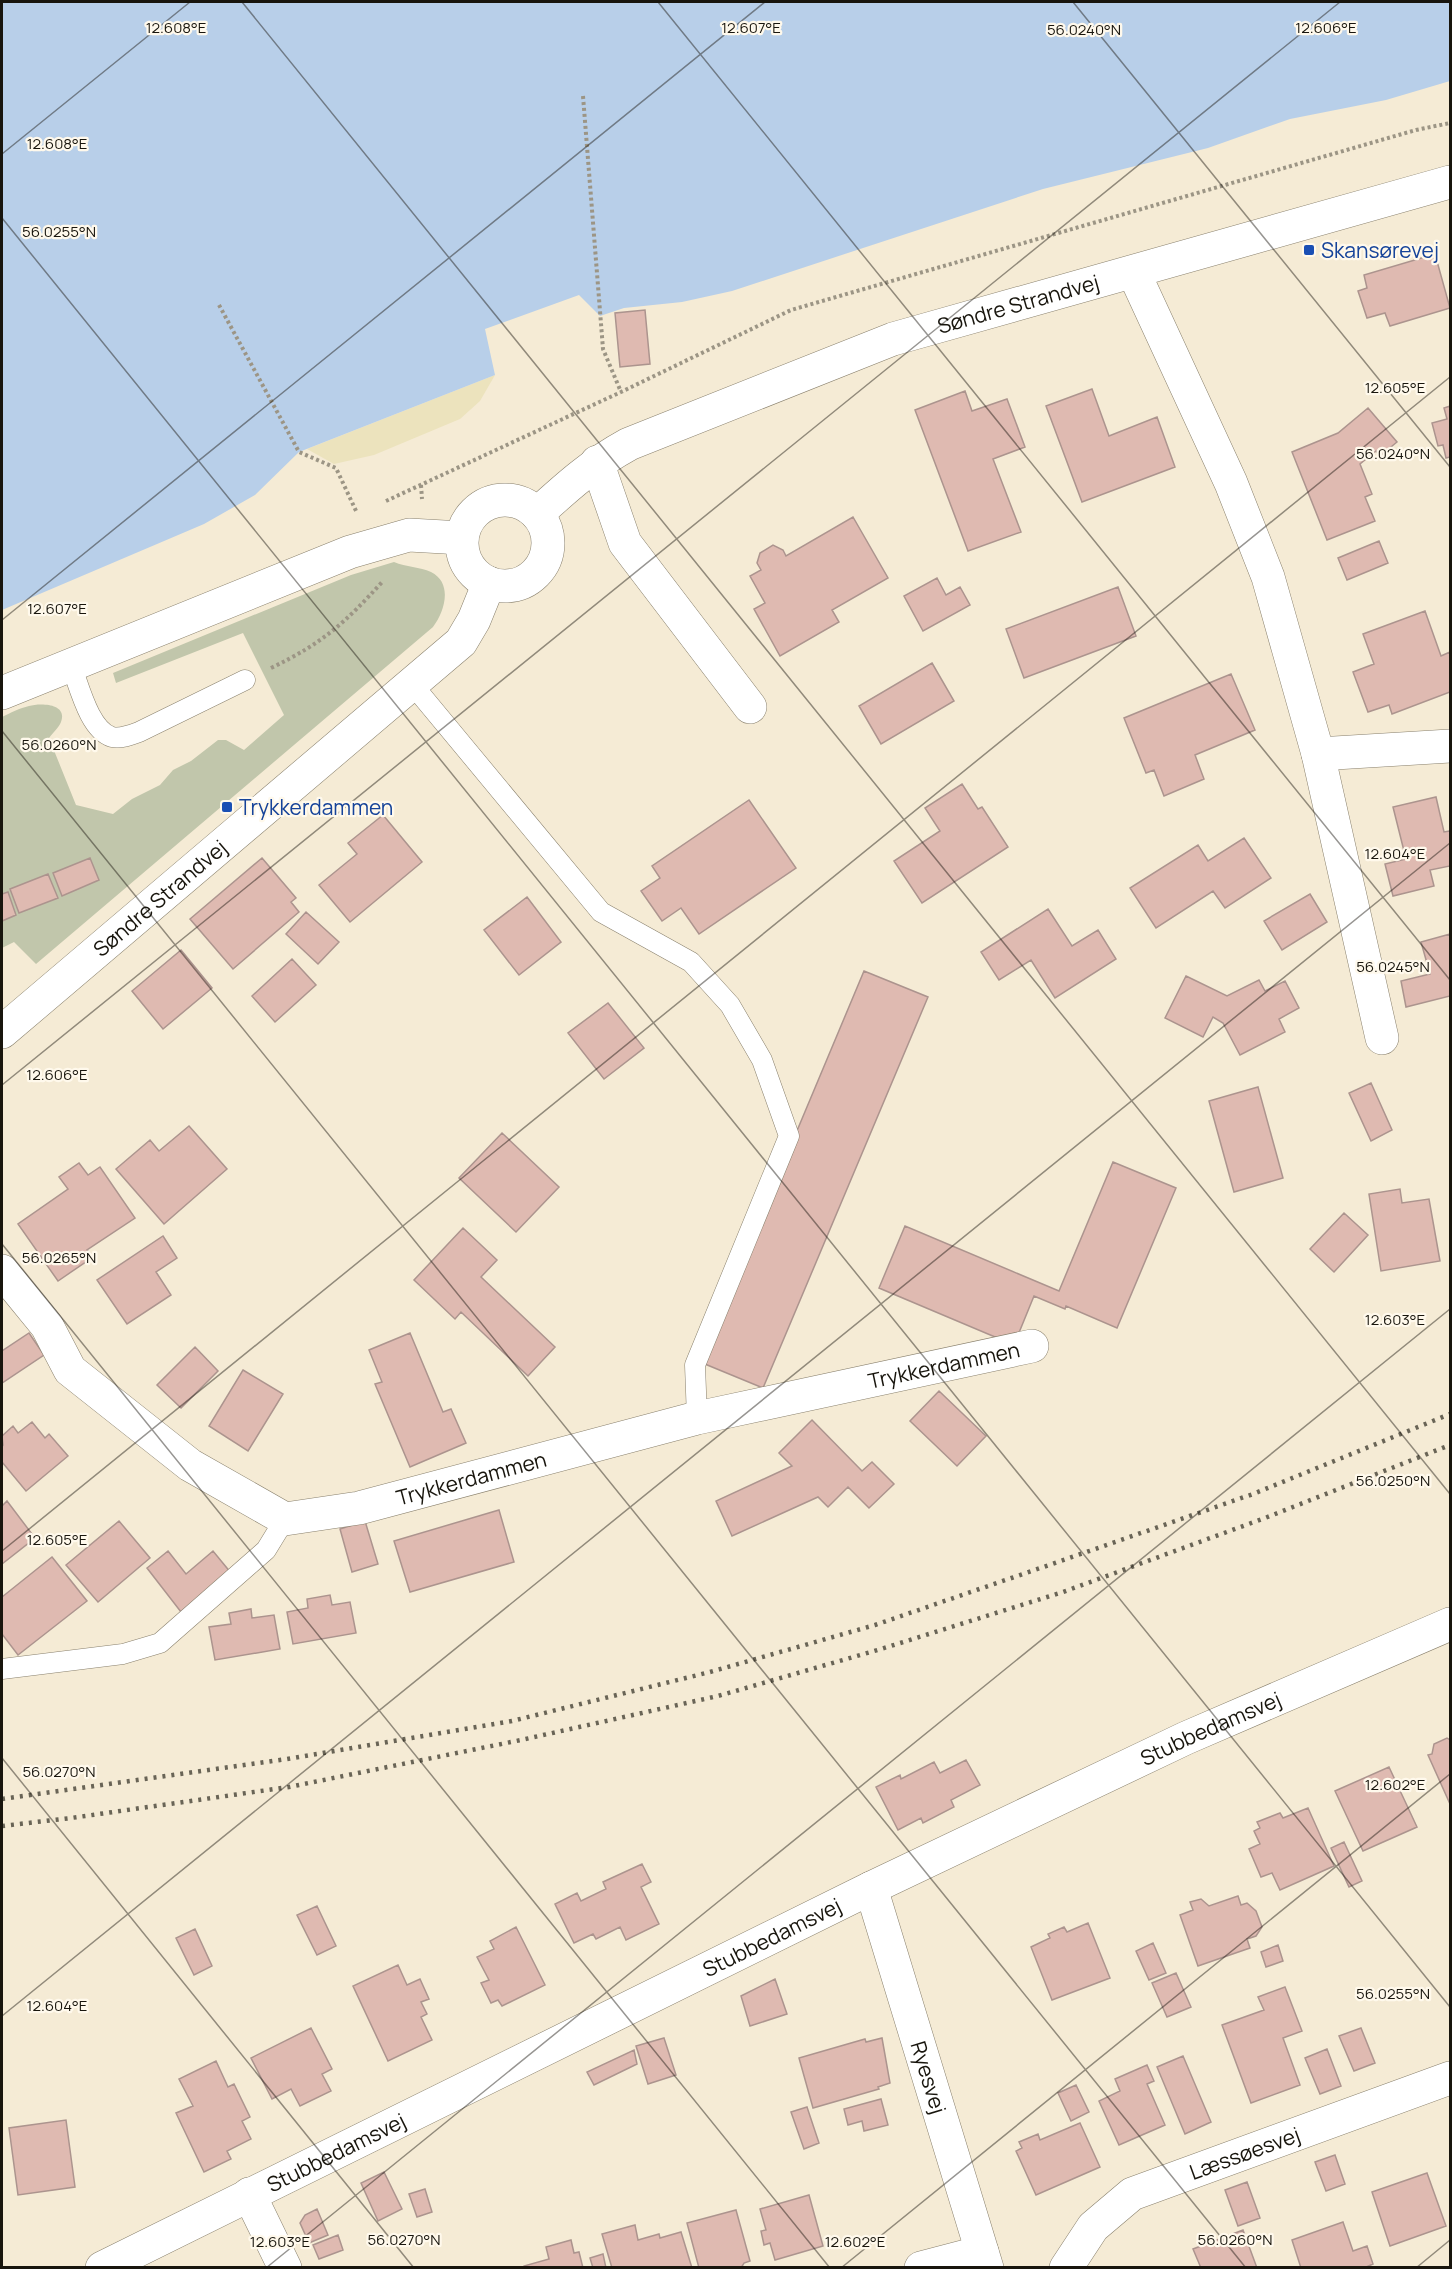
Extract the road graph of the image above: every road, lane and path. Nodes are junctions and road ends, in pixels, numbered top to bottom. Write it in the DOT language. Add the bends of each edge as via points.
graph roads {
  1 [pos="583,96"];
  2 [pos="1450,183"];
  3 [pos="1134,273"];
  4 [pos="219,305"];
  5 [pos="621,392"];
  6 [pos="597,462"];
  7 [pos="358,514"];
  8 [pos="537,514"];
  9 [pos="423,536"];
  10 [pos="462,538"];
  11 [pos="489,583"];
  12 [pos="71,664"];
  13 [pos="245,680"];
  14 [pos="412,684"];
  15 [pos="2,693"];
  16 [pos="750,707"];
  17 [pos="1450,746"];
  18 [pos="1318,754"];
  19 [pos="2,1032"];
  20 [pos="1382,1038"];
  21 [pos="2,1271"];
  22 [pos="1032,1346"];
  23 [pos="697,1418"];
  24 [pos="285,1519"];
  25 [pos="1450,1624"];
  26 [pos="2,1669"];
  27 [pos="871,1888"];
  28 [pos="1450,2078"];
  29 [pos="249,2194"];
  30 [pos="984,2260"];
  31 [pos="102,2268"];
  32 [pos="285,2268"];
  33 [pos="921,2268"];
  34 [pos="1065,2268"];
  1 -- 5 [label="path" via="603,349"];
  2 -- 3 [label="street, Søndre Strandvej"];
  3 -- 6 [label="street, Søndre Strandvej" via="893,339 629,444"];
  3 -- 18 [label="street" via="1231,483 1268,577"];
  4 -- 7 [label="path" via="299,452 336,468"];
  6 -- 8 [label="street, Søndre Strandvej"];
  6 -- 16 [label="street" via="624,543"];
  8 -- 10 [label="street" via="513,500 485,504 474,513"];
  8 -- 11 [label="street" via="546,528 548,544 545,560 536,574 522,583"];
  9 -- 10 [label="street"];
  9 -- 12 [label="street" via="409,535 350,552"];
  9 -- 13 [label="path" via="346,621 300,654"];
  10 -- 11 [label="street" via="468,565"];
  11 -- 14 [label="street, Søndre Strandvej" via="461,642"];
  12 -- 13 [label="lane" via="93,720 101,731 113,737 139,732"];
  12 -- 15 [label="street"];
  14 -- 19 [label="street, Søndre Strandvej"];
  14 -- 23 [label="lane" via="601,912 691,962 730,1005 762,1060 789,1136 695,1365"];
  17 -- 18 [label="street"];
  18 -- 20 [label="street"];
  21 -- 24 [label="street" via="47,1326 70,1370 190,1465"];
  22 -- 23 [label="street, Trykkerdammen"];
  23 -- 24 [label="street, Trykkerdammen" via="359,1509"];
  24 -- 26 [label="lane" via="266,1550 160,1643 123,1654"];
  25 -- 27 [label="street, Stubbedamsvej" via="1186,1738"];
  27 -- 29 [label="street, Stubbedamsvej"];
  27 -- 30 [label="street, Ryesvej"];
  28 -- 34 [label="street, Læssøesvej" via="1132,2194 1093,2227"];
  29 -- 31 [label="street, Stubbedamsvej"];
  29 -- 32 [label="street"];
  30 -- 33 [label="street"];
}
